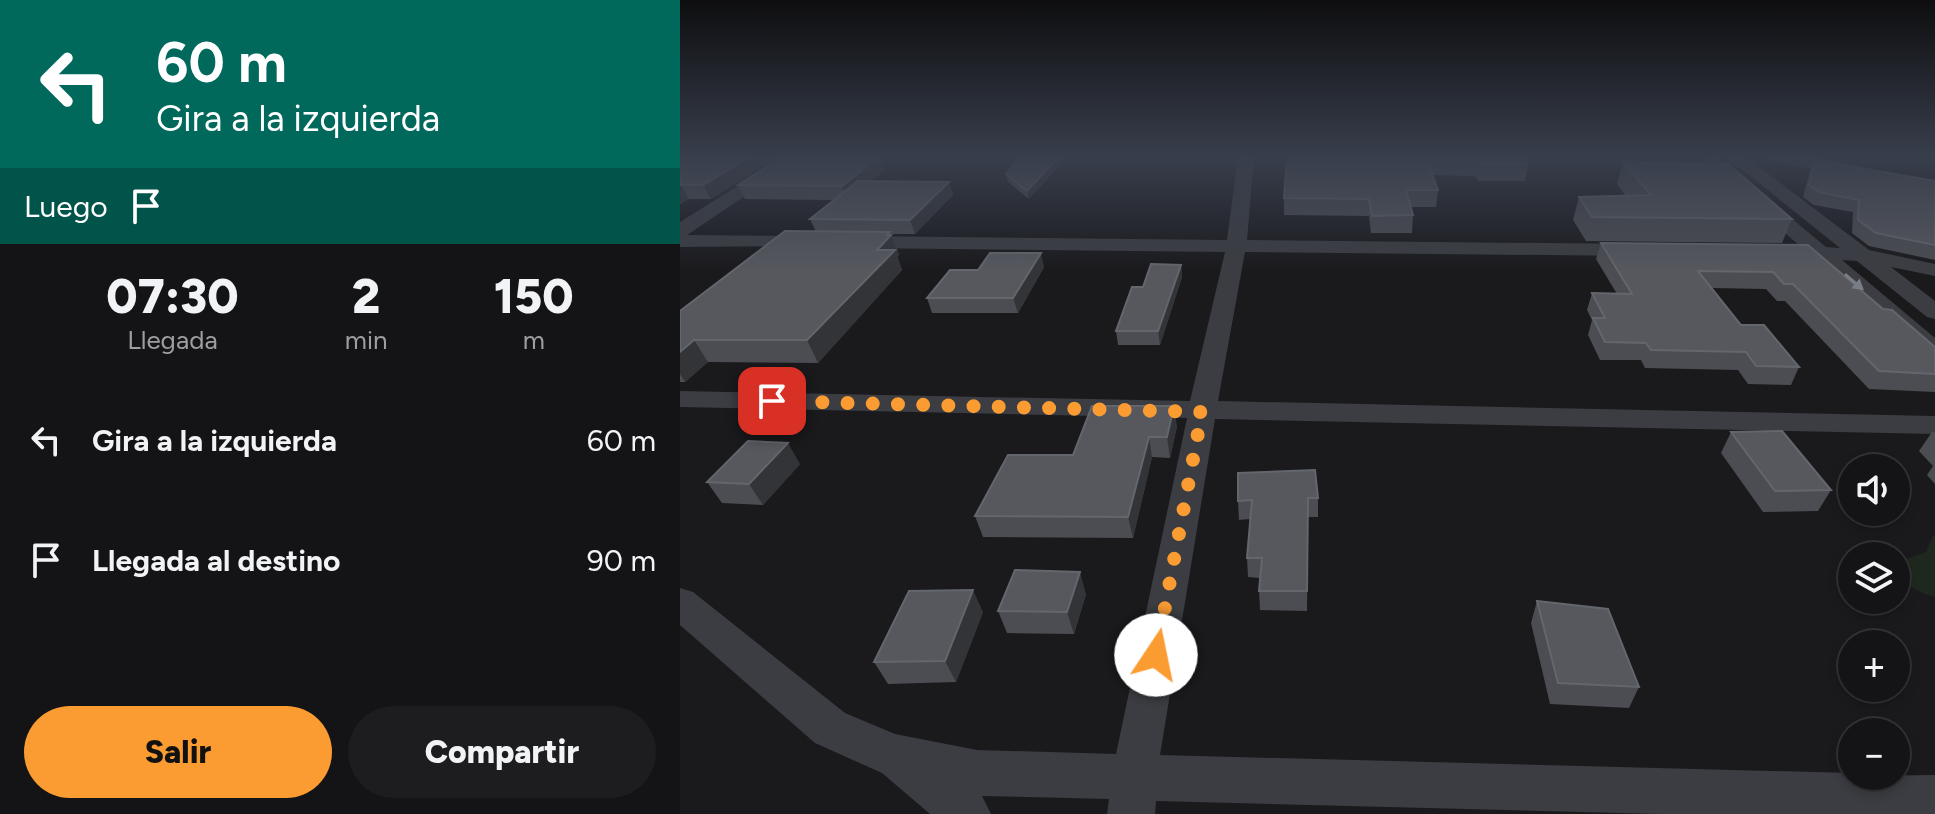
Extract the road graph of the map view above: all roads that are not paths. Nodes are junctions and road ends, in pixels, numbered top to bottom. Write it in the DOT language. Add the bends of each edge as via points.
graph roads {
  1 [pos="736,195"];
  2 [pos="1242,195"];
  3 [pos="1752,195"];
  4 [pos="1785,195"];
  5 [pos="680,231"];
  6 [pos="680,241"];
  7 [pos="1236,246"];
  8 [pos="1662,251"];
  9 [pos="1756,252"];
  10 [pos="1819,252"];
  11 [pos="1862,255"];
  12 [pos="1935,270"];
  13 [pos="1935,312"];
  14 [pos="1935,351"];
  15 [pos="680,399"];
  16 [pos="1202,412"];
  17 [pos="1935,425"];
  18 [pos="680,603"];
  19 [pos="895,756"];
  20 [pos="1132,796"];
  21 [pos="1935,798"];
  22 [pos="967,814"];
  1 -- 5 [label="street"];
  2 -- 7 [label="street"];
  3 -- 10 [label="street"];
  4 -- 11 [label="street"];
  6 -- 7 [label="street"];
  7 -- 8 [label="street"];
  7 -- 16 [label="street"];
  9 -- 10 [label="street"];
  10 -- 11 [label="street"];
  10 -- 14 [label="street, one-way"];
  11 -- 12 [label="street"];
  11 -- 13 [label="street"];
  15 -- 16 [label="street"];
  16 -- 17 [label="street"];
  16 -- 20 [label="street"];
  18 -- 19 [label="street" via="830,728"];
  19 -- 20 [label="street"];
  19 -- 22 [label="street"];
  20 -- 21 [label="street"];
}
